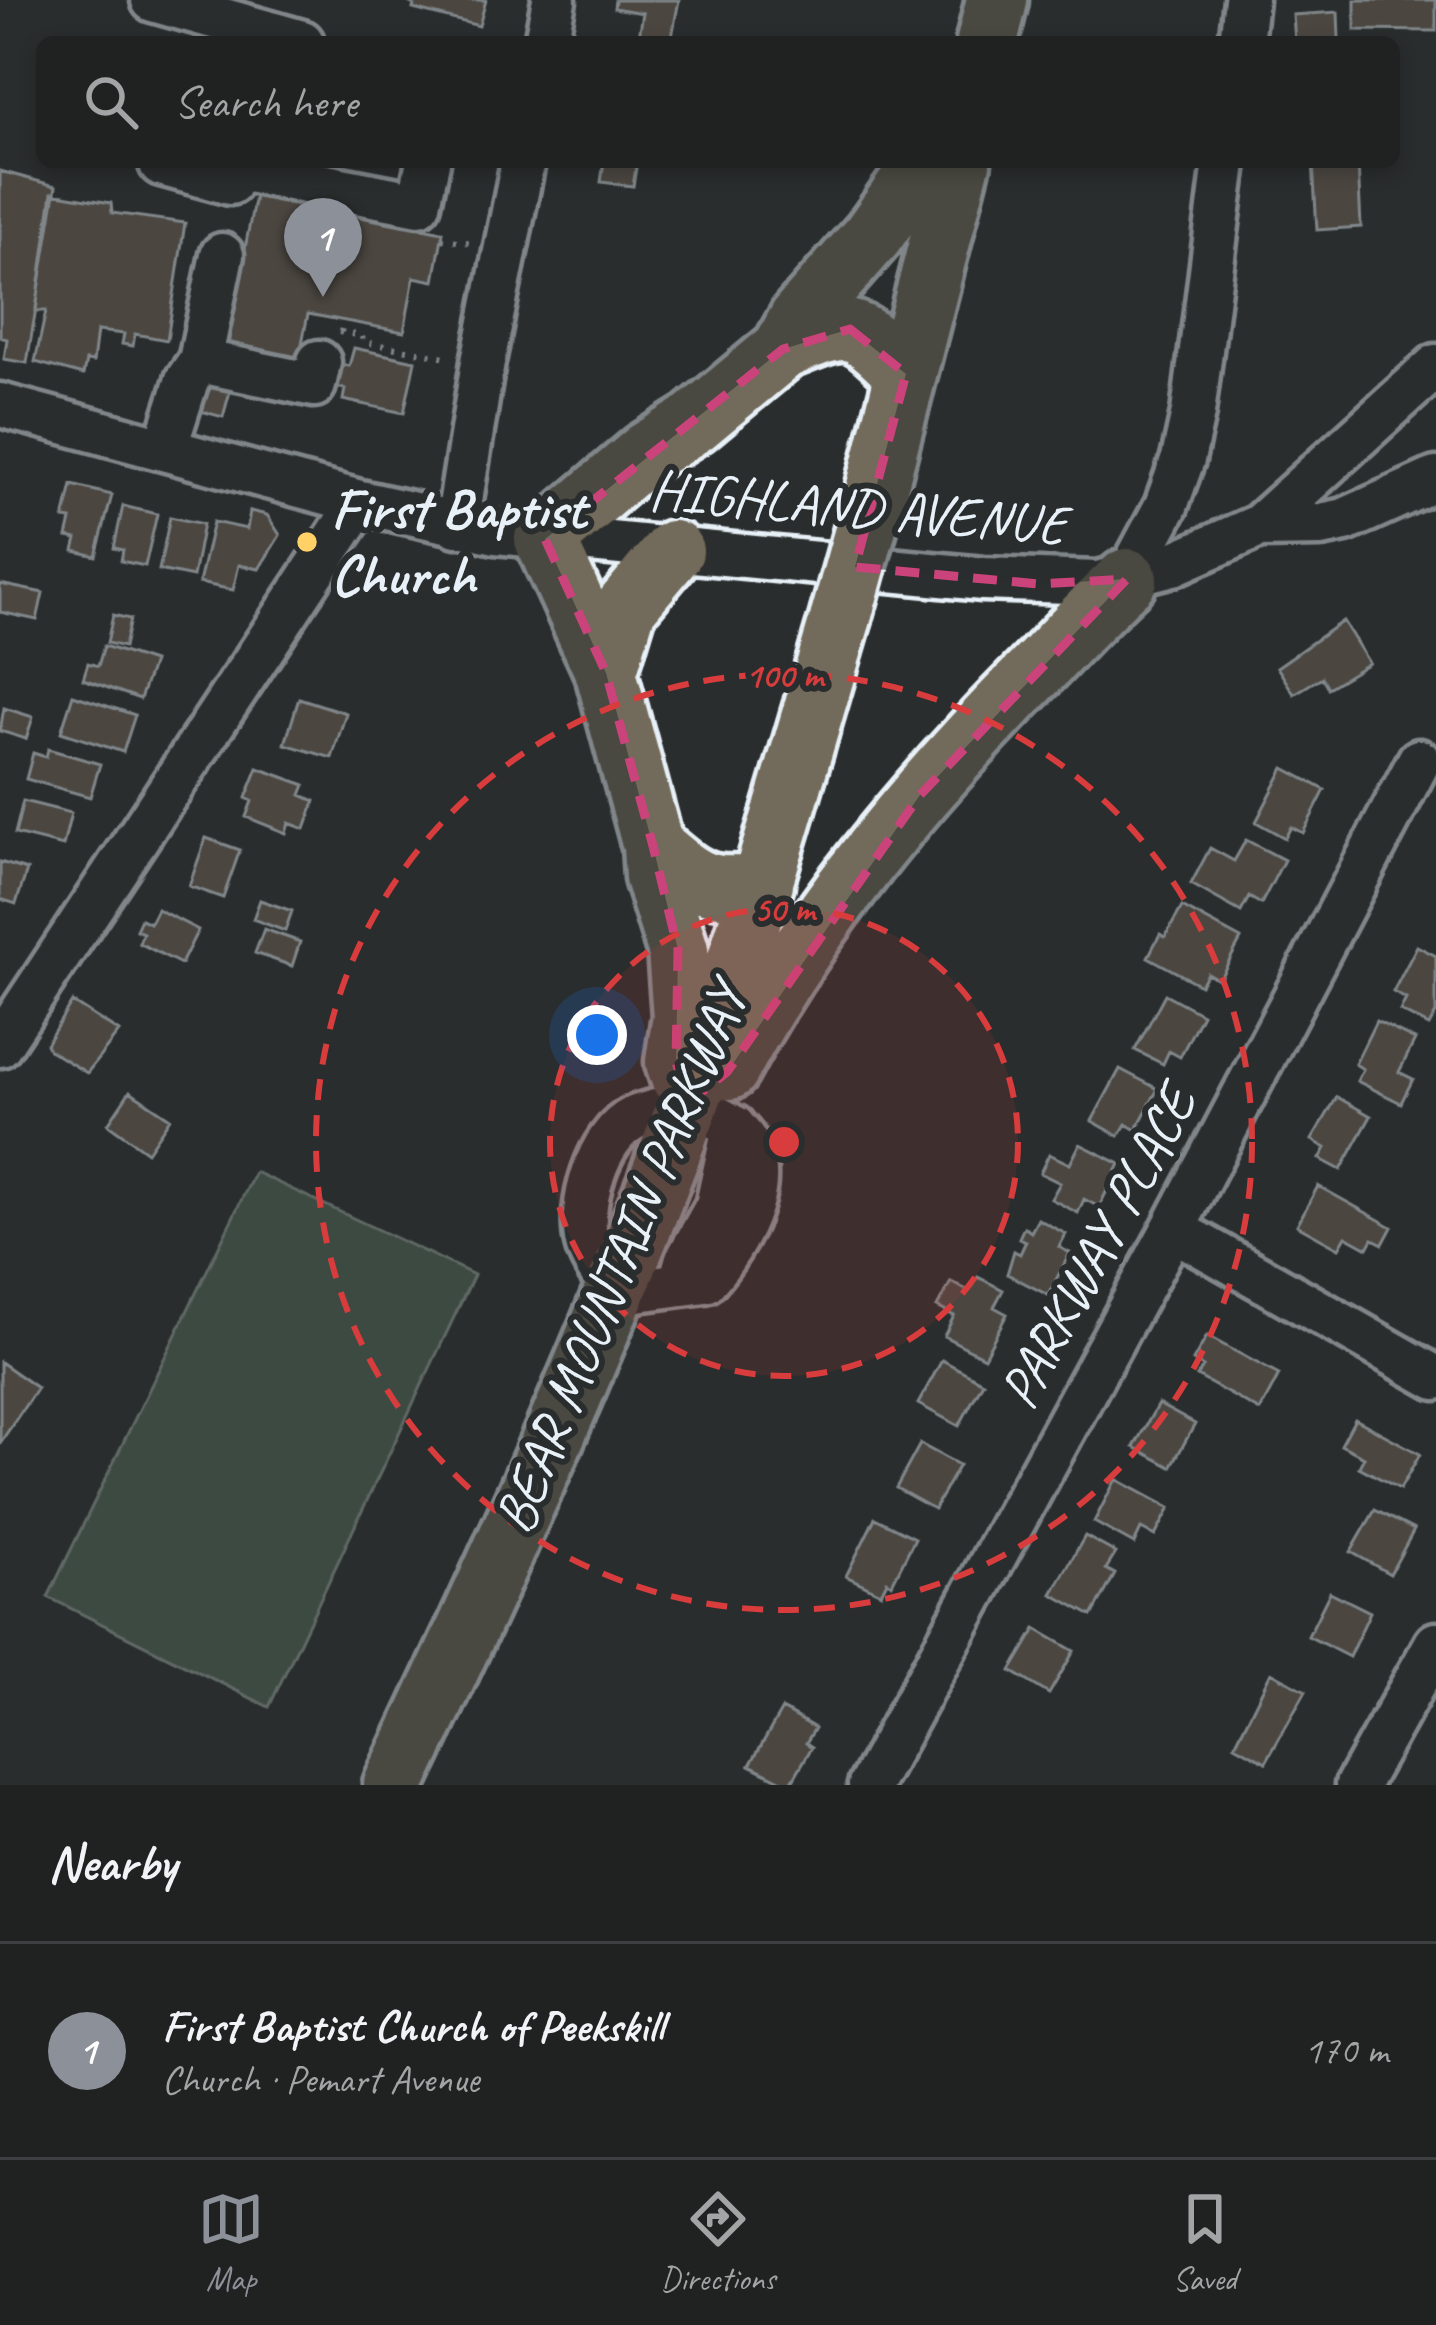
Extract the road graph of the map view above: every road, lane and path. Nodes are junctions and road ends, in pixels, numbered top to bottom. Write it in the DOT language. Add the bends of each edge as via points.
graph roads {
  1 [pos="153,0"];
  2 [pos="554,0"];
  3 [pos="997,0"];
  4 [pos="1246,0"];
  5 [pos="267,36"];
  6 [pos="547,36"];
  7 [pos="988,36"];
  8 [pos="1242,36"];
  9 [pos="176,168"];
  10 [pos="233,168"];
  11 [pos="249,168"];
  12 [pos="427,168"];
  13 [pos="523,168"];
  14 [pos="921,168"];
  15 [pos="958,168"];
  16 [pos="1225,168"];
  17 [pos="442,238"];
  18 [pos="482,244"];
  19 [pos="222,255"];
  20 [pos="344,320"];
  21 [pos="328,341"];
  22 [pos="783,349"];
  23 [pos="460,360"];
  24 [pos="200,361"];
  25 [pos="1436,366"];
  26 [pos="906,374"];
  27 [pos="0,405"];
  28 [pos="165,449"];
  29 [pos="1436,479"];
  30 [pos="360,502"];
  31 [pos="457,525"];
  32 [pos="1259,526"];
  33 [pos="545,538"];
  34 [pos="673,550"];
  35 [pos="1127,578"];
  36 [pos="606,674"];
  37 [pos="1419,761"];
  38 [pos="653,846"];
  39 [pos="763,883"];
  40 [pos="5,1028"];
  41 [pos="711,1115"];
  42 [pos="1173,1229"];
  43 [pos="615,1292"];
  44 [pos="1436,1378"];
  45 [pos="1436,1644"];
  46 [pos="394,1785"];
  47 [pos="871,1785"];
  48 [pos="1357,1785"];
  1 -- 5 [label="street"];
  2 -- 6 [label="street"];
  3 -- 7 [label="highway"];
  4 -- 8 [label="street"];
  9 -- 10 [label="street" via="230,183"];
  11 -- 12 [label="street" via="419,203"];
  13 -- 31 [label="street"];
  14 -- 22 [label="highway"];
  15 -- 26 [label="highway, BEAR MOUNTAIN PARKWAY"];
  16 -- 35 [label="street" via="1183,459"];
  17 -- 18 [label="path"];
  19 -- 24 [label="street"];
  20 -- 21 [label="path"];
  21 -- 23 [label="path" via="362,336"];
  21 -- 24 [label="street" via="314,385"];
  22 -- 26 [label="highway" via="850,329 874,340"];
  22 -- 33 [label="highway"];
  24 -- 28 [label="street"];
  25 -- 32 [label="street, HIGHLAND AVENUE"];
  26 -- 39 [label="highway, BEAR MOUNTAIN PARKWAY, bridge"];
  27 -- 28 [label="street, HIGHLAND AVENUE"];
  28 -- 30 [label="street, HIGHLAND AVENUE"];
  29 -- 32 [label="street" via="1345,520"];
  30 -- 31 [label="street, HIGHLAND AVENUE"];
  30 -- 40 [label="street"];
  31 -- 33 [label="street, HIGHLAND AVENUE"];
  32 -- 35 [label="street, HIGHLAND AVENUE"];
  33 -- 34 [label="street, HIGHLAND AVENUE"];
  33 -- 36 [label="highway"];
  34 -- 35 [label="street, HIGHLAND AVENUE" via="1039,584"];
  34 -- 36 [label="highway" via="626,607"];
  35 -- 41 [label="highway" via="969,739 823,919 756,1018"];
  36 -- 38 [label="highway"];
  37 -- 42 [label="street, PARKWAY PLACE"];
  38 -- 39 [label="highway" via="711,888"];
  38 -- 41 [label="highway" via="678,950 683,1016 676,1062"];
  39 -- 41 [label="highway, BEAR MOUNTAIN PARKWAY"];
  41 -- 43 [label="highway, BEAR MOUNTAIN PARKWAY"];
  41 -- 43 [label="street" via="755,1165 744,1226 705,1281"];
  42 -- 44 [label="street"];
  42 -- 47 [label="street, PARKWAY PLACE"];
  43 -- 46 [label="highway, BEAR MOUNTAIN PARKWAY"];
  45 -- 48 [label="street"];
}
